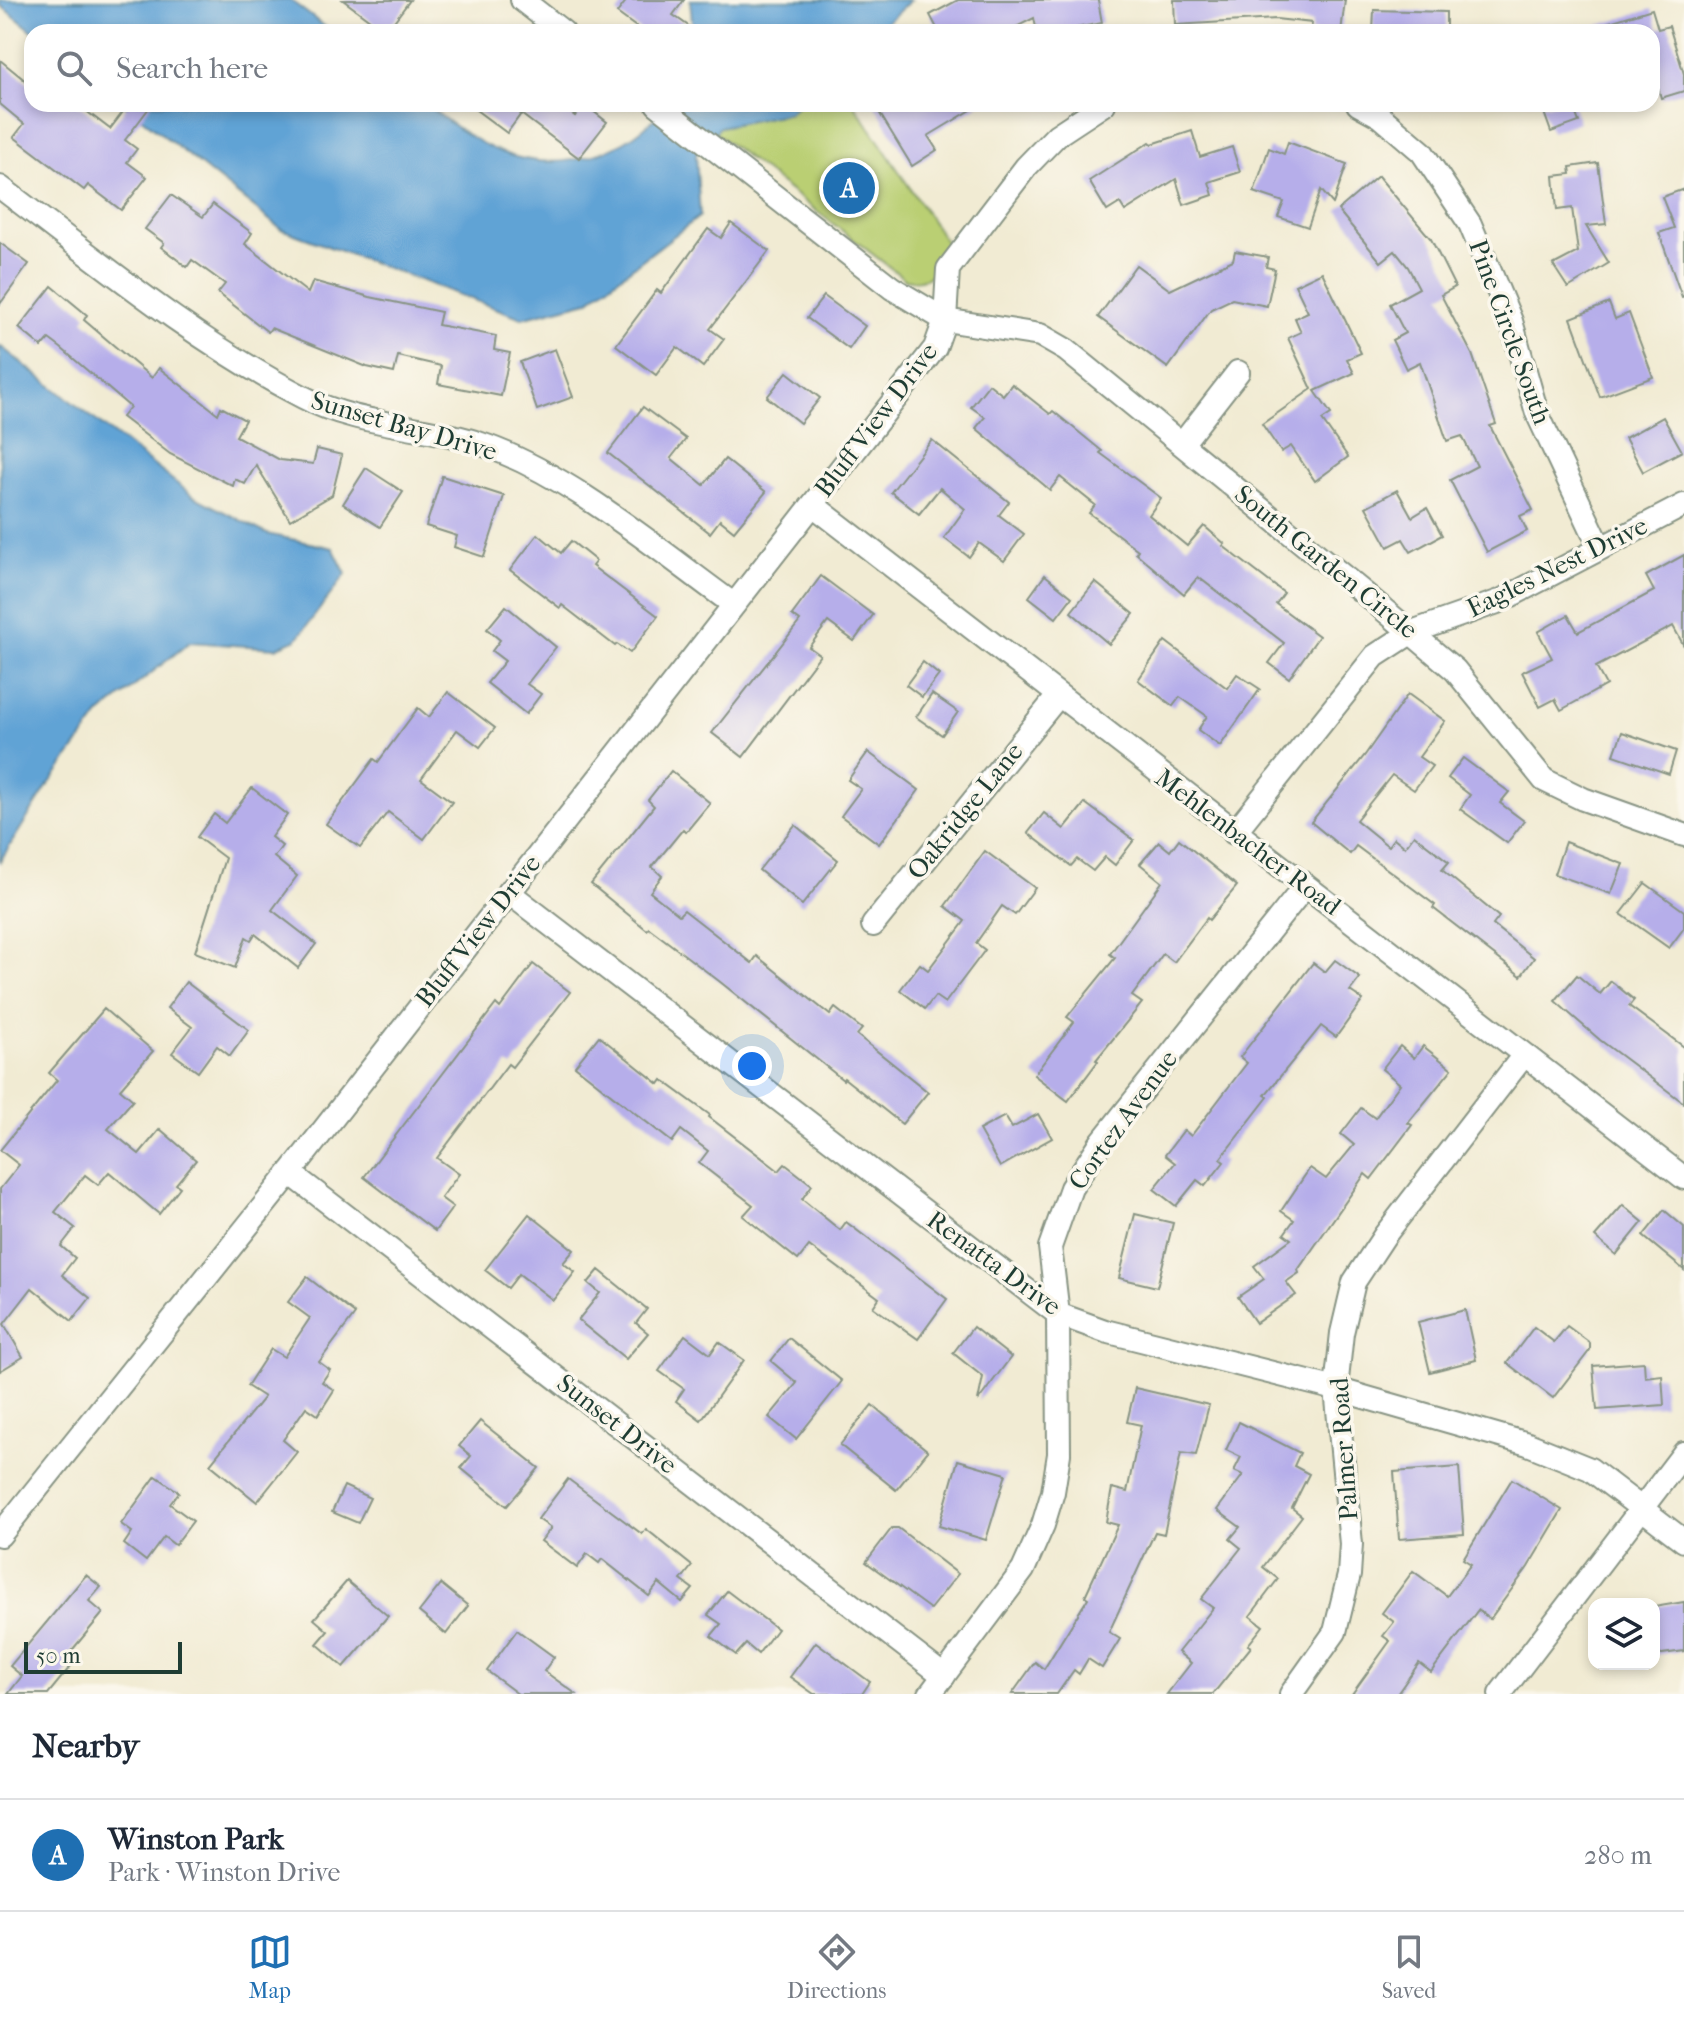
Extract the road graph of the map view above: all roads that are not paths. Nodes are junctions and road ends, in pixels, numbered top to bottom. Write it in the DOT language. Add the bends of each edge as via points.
graph roads {
  1 [pos="522,0"];
  2 [pos="553,24"];
  3 [pos="667,112"];
  4 [pos="1092,112"];
  5 [pos="1373,112"];
  6 [pos="0,187"];
  7 [pos="945,320"];
  8 [pos="1238,372"];
  9 [pos="1182,444"];
  10 [pos="813,505"];
  11 [pos="1684,505"];
  12 [pos="1600,547"];
  13 [pos="733,604"];
  14 [pos="1412,632"];
  15 [pos="1058,696"];
  16 [pos="1683,832"];
  17 [pos="1234,833"];
  18 [pos="1305,886"];
  19 [pos="508,892"];
  20 [pos="873,925"];
  21 [pos="1524,1055"];
  22 [pos="290,1173"];
  23 [pos="1684,1178"];
  24 [pos="1058,1314"];
  25 [pos="1336,1389"];
  26 [pos="1684,1453"];
  27 [pos="1643,1509"];
  28 [pos="0,1535"];
  29 [pos="1684,1541"];
  30 [pos="937,1685"];
  31 [pos="1291,1694"];
  32 [pos="1500,1694"];
  1 -- 2 [label="street"];
  3 -- 7 [label="street" via="892,288"];
  4 -- 7 [label="street" via="1057,135 1026,167 948,269"];
  5 -- 12 [label="street, Pine Circle South" via="1422,152 1470,224 1511,321 1537,413"];
  6 -- 13 [label="street, Sunset Bay Drive" via="186,329 305,399 386,425 479,443 542,471"];
  7 -- 9 [label="street, South Garden Circle" via="1040,335"];
  7 -- 10 [label="street, Bluff View Drive" via="935,348"];
  8 -- 9 [label="street"];
  9 -- 14 [label="street, South Garden Circle"];
  10 -- 13 [label="street, Bluff View Drive"];
  10 -- 15 [label="street, Mehlenbacher Road"];
  11 -- 12 [label="street, Eagles Nest Drive"];
  12 -- 14 [label="street, Eagles Nest Drive" via="1500,601"];
  13 -- 19 [label="street, Bluff View Drive"];
  14 -- 16 [label="street, South Garden Circle" via="1455,670 1544,780 1583,799"];
  14 -- 17 [label="street, Eagles Nest Drive" via="1375,656"];
  15 -- 17 [label="street, Mehlenbacher Road"];
  15 -- 20 [label="street, Oakridge Lane"];
  17 -- 18 [label="street, Mehlenbacher Road"];
  18 -- 21 [label="street, Mehlenbacher Road"];
  18 -- 24 [label="street, Cortez Avenue" via="1102,1141 1071,1188 1050,1247"];
  19 -- 22 [label="street, Bluff View Drive"];
  19 -- 24 [label="street, Renatta Drive"];
  21 -- 23 [label="street, Mehlenbacher Road"];
  21 -- 25 [label="street, Palmer Road" via="1354,1282"];
  22 -- 28 [label="street, Bluff View Drive"];
  22 -- 30 [label="street, Sunset Drive"];
  24 -- 25 [label="street, Renatta Drive" via="1105,1331"];
  24 -- 30 [label="street, Cortez Avenue" via="1059,1454 1043,1525 1023,1570"];
  25 -- 27 [label="street, Renatta Drive" via="1528,1444 1590,1469"];
  25 -- 31 [label="street, Palmer Road" via="1351,1544 1349,1575 1335,1632"];
  26 -- 27 [label="street"];
  27 -- 29 [label="street, Renatta Drive"];
  27 -- 32 [label="street"];
}
